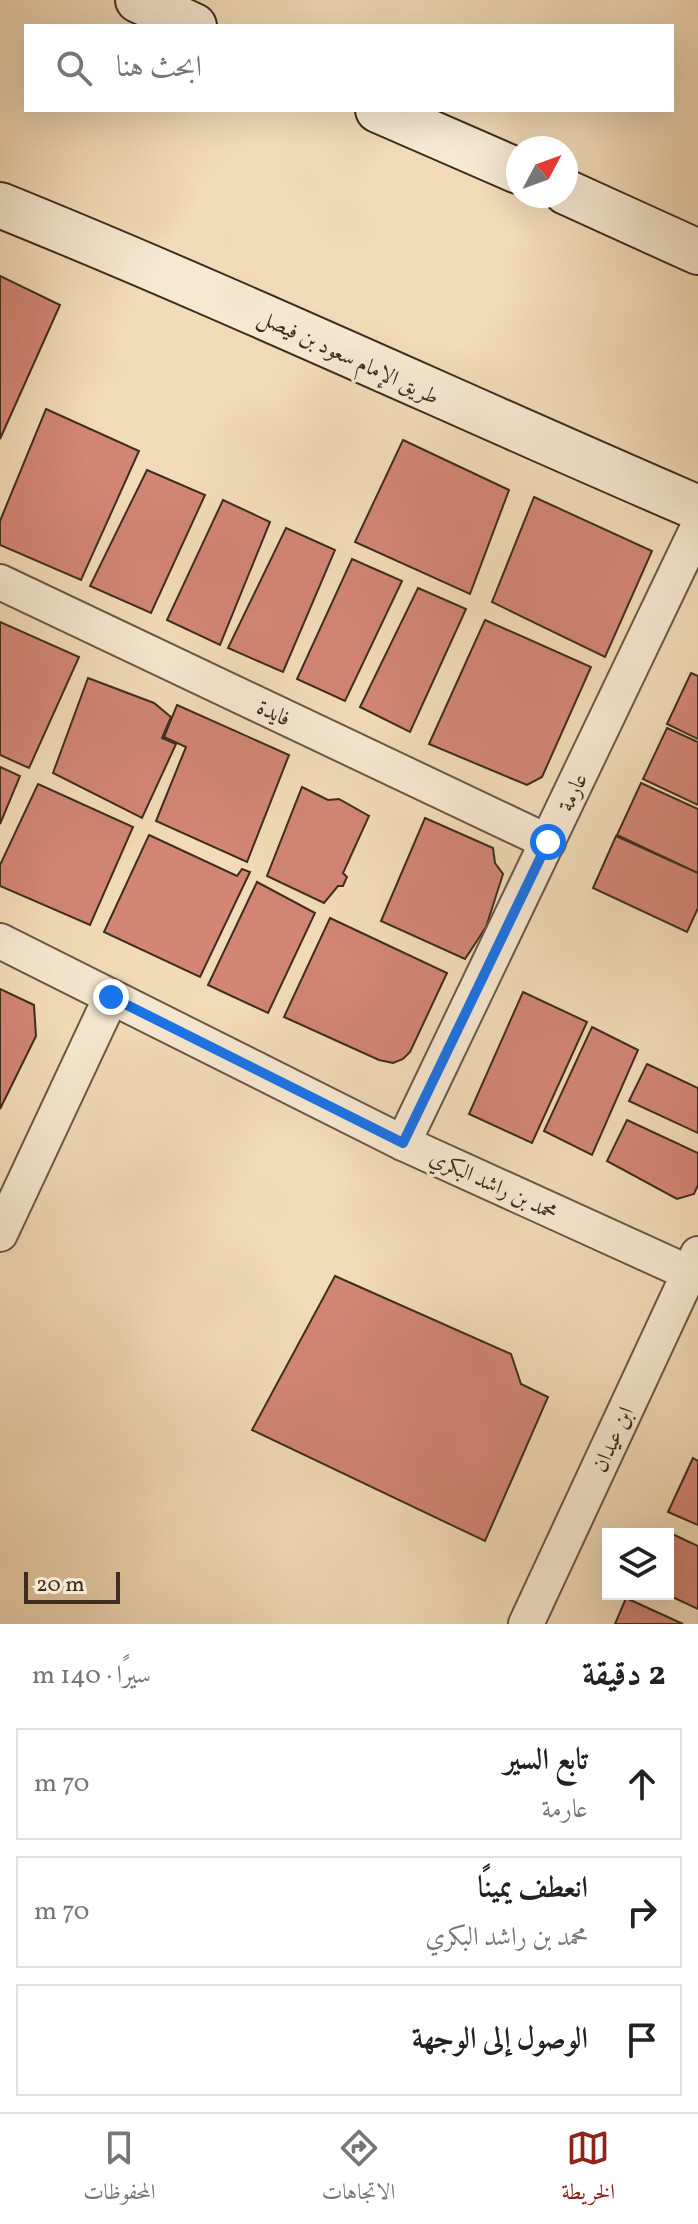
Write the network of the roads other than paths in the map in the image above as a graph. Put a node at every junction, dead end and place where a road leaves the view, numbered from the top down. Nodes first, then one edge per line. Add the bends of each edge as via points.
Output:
1 (138, 0) edge
2 (190, 24) edge
3 (383, 112) edge
4 (506, 166) edge
5 (578, 197) edge
6 (0, 205) edge
7 (698, 252) edge
8 (698, 508) edge
9 (698, 527) edge
10 (0, 582) edge
11 (548, 842) junction
12 (0, 941) edge
13 (111, 997) junction
14 (403, 1143) junction
15 (0, 1234) edge
16 (693, 1263) edge
17 (526, 1624) edge

1 - 2 main road
3 - 4 main road
5 - 7 main road
6 - 8 main road, طريق الإمام سعود بن فيصل via 181,278 445,400
9 - 11 street, عارمة
10 - 11 street, فايدة
11 - 14 street, عارمة
12 - 13 street, محمد بن راشد البكري
13 - 14 street, محمد بن راشد البكري
13 - 15 street
14 - 16 street, محمد بن راشد البكري
16 - 17 street, ابن عيدان

